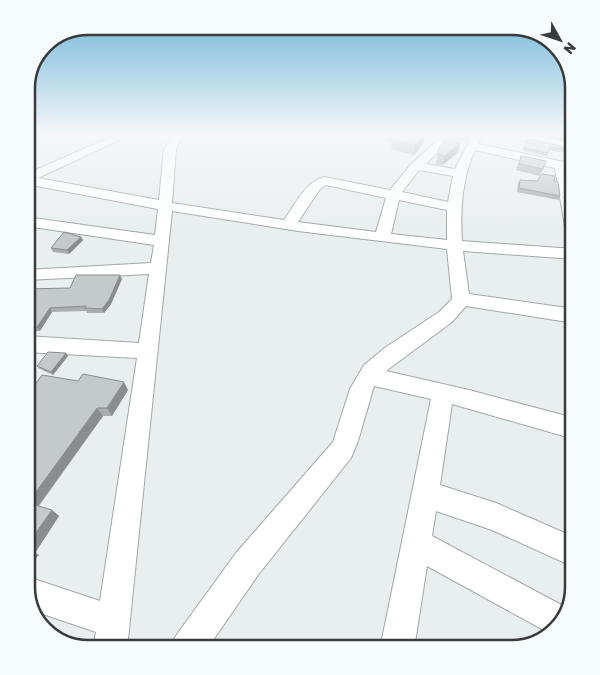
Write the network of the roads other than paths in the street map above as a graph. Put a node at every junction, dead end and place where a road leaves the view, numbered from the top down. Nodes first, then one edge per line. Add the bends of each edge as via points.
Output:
1 (56, 166) edge
2 (169, 166) edge
3 (416, 166) joint
4 (462, 166) edge
5 (459, 173) junction
6 (35, 175) edge
7 (35, 181) edge
8 (394, 194) junction
9 (166, 207) junction
10 (454, 207) junction
11 (35, 223) edge
12 (289, 224) junction
13 (382, 238) junction
14 (162, 242) junction
15 (454, 246) junction
16 (565, 253) edge
17 (158, 268) junction
18 (35, 275) edge
19 (461, 299) junction
20 (565, 315) edge
21 (35, 345) edge
22 (148, 351) junction
23 (369, 376) junction
24 (443, 393) junction
25 (565, 427) edge
26 (425, 494) junction
27 (417, 544) junction
28 (565, 548) edge
29 (36, 597) edge
30 (554, 618) edge
31 (112, 635) edge
32 (193, 640) edge
33 (399, 640) edge

1 - 6 street
2 - 9 street
3 - 5 street
3 - 8 street
4 - 5 street
5 - 10 street
7 - 9 street
8 - 10 street
8 - 12 street via 324,180 315,186
8 - 13 street
9 - 12 street
9 - 14 street
10 - 15 street
11 - 14 street
12 - 13 street
13 - 15 street
14 - 17 street
15 - 16 street
15 - 19 street
17 - 18 street
17 - 22 street
19 - 20 street
19 - 23 street via 446,317 410,340
21 - 22 street
22 - 31 street
23 - 24 street
23 - 32 street via 362,385 342,450 247,564
24 - 25 street
24 - 26 street
26 - 27 street
26 - 28 street via 496,516
27 - 30 street
27 - 33 street
29 - 31 street

